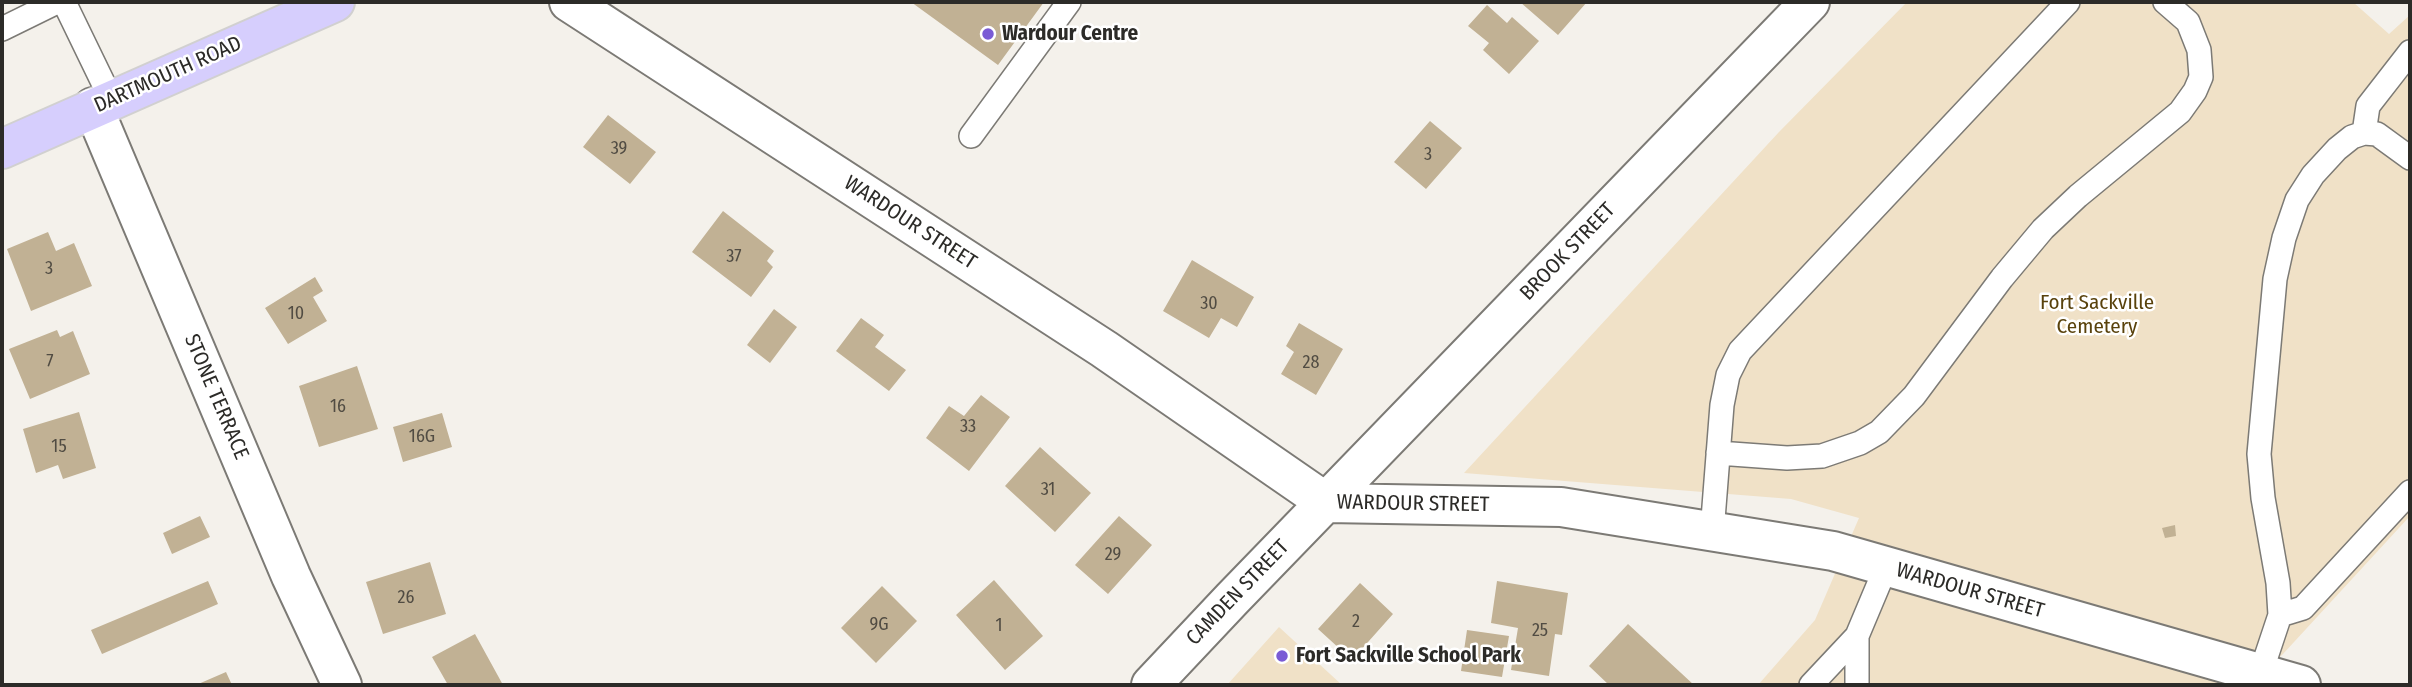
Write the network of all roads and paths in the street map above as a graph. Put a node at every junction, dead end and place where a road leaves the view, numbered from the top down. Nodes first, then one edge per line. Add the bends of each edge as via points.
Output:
1 (57, 2) edge
2 (64, 2) edge
3 (335, 2) edge
4 (569, 2) edge
5 (1069, 2) edge
6 (1810, 2) edge
7 (2068, 2) edge
8 (2165, 2) edge
9 (2, 29) edge
10 (2410, 52) edge
11 (102, 103) junction
12 (2364, 133) junction
13 (971, 136) dead end
14 (2, 149) edge
15 (2410, 159) edge
16 (1718, 453) junction
17 (2410, 492) edge
18 (1326, 503) junction
19 (1712, 531) junction
20 (1886, 567) junction
21 (2280, 615) junction
22 (1857, 636) junction
23 (2280, 682) edge
24 (342, 685) edge
25 (1151, 685) edge
26 (1811, 685) edge
27 (1857, 685) edge

1 - 9 lane
2 - 11 lane
3 - 11 main road, DARTMOUTH ROAD
4 - 18 street, WARDOUR STREET via 1104,349
5 - 13 lane
6 - 18 street, BROOK STREET
7 - 16 lane via 1740,352 1728,374
8 - 16 lane via 2188,22 2199,50 2201,77 2195,91 2180,112 2043,229 1914,396 1879,432 1822,456
10 - 12 lane via 2368,106
11 - 14 main road, DARTMOUTH ROAD
11 - 24 street, STONE TERRACE via 291,576
12 - 15 lane via 2377,134
12 - 21 lane via 2337,149 2297,200 2275,279 2259,454
16 - 19 lane
17 - 21 lane via 2303,608
18 - 19 street, WARDOUR STREET via 1561,507
18 - 25 street, CAMDEN STREET
19 - 20 street, WARDOUR STREET via 1833,551
20 - 22 lane
20 - 23 street, WARDOUR STREET
21 - 23 lane
22 - 26 lane
22 - 27 lane

